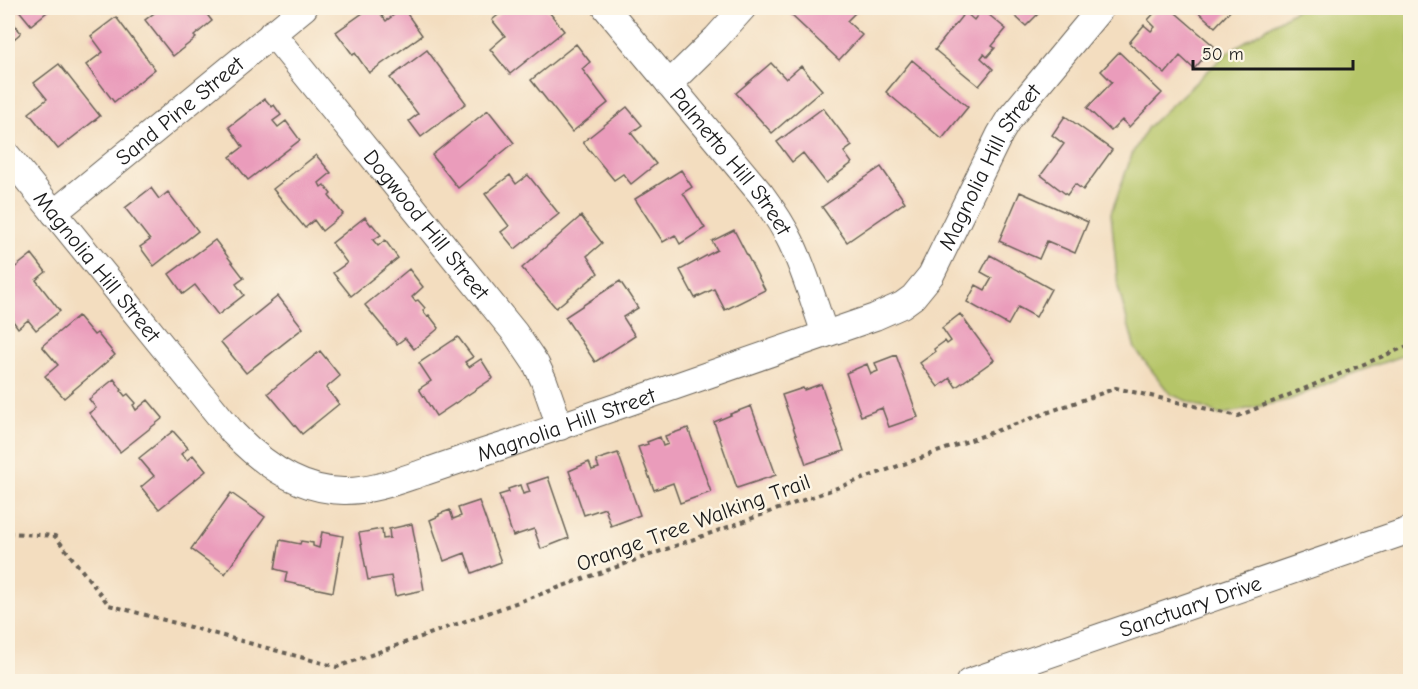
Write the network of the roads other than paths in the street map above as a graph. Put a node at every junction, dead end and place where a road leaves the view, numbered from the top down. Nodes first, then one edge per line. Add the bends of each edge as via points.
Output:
1 (304, 8) edge
2 (606, 8) edge
3 (743, 8) edge
4 (1101, 8) edge
5 (272, 33) junction
6 (669, 84) junction
7 (8, 156) edge
8 (54, 213) junction
9 (825, 334) junction
10 (560, 426) junction
11 (1410, 531) edge
12 (969, 681) edge

1 - 5 street, Sand Pine Street
2 - 6 street, Palmetto Hill Street
3 - 6 street
4 - 9 street, Magnolia Hill Street via 1009,119 939,259 913,297 889,312
5 - 8 street, Sand Pine Street
5 - 10 street, Dogwood Hill Street via 515,333 536,364
6 - 9 street, Palmetto Hill Street via 782,225
7 - 8 street, Magnolia Hill Street
8 - 10 street, Magnolia Hill Street via 233,433 261,459 292,479 329,490 364,489
9 - 10 street, Magnolia Hill Street
11 - 12 street, Sanctuary Drive

